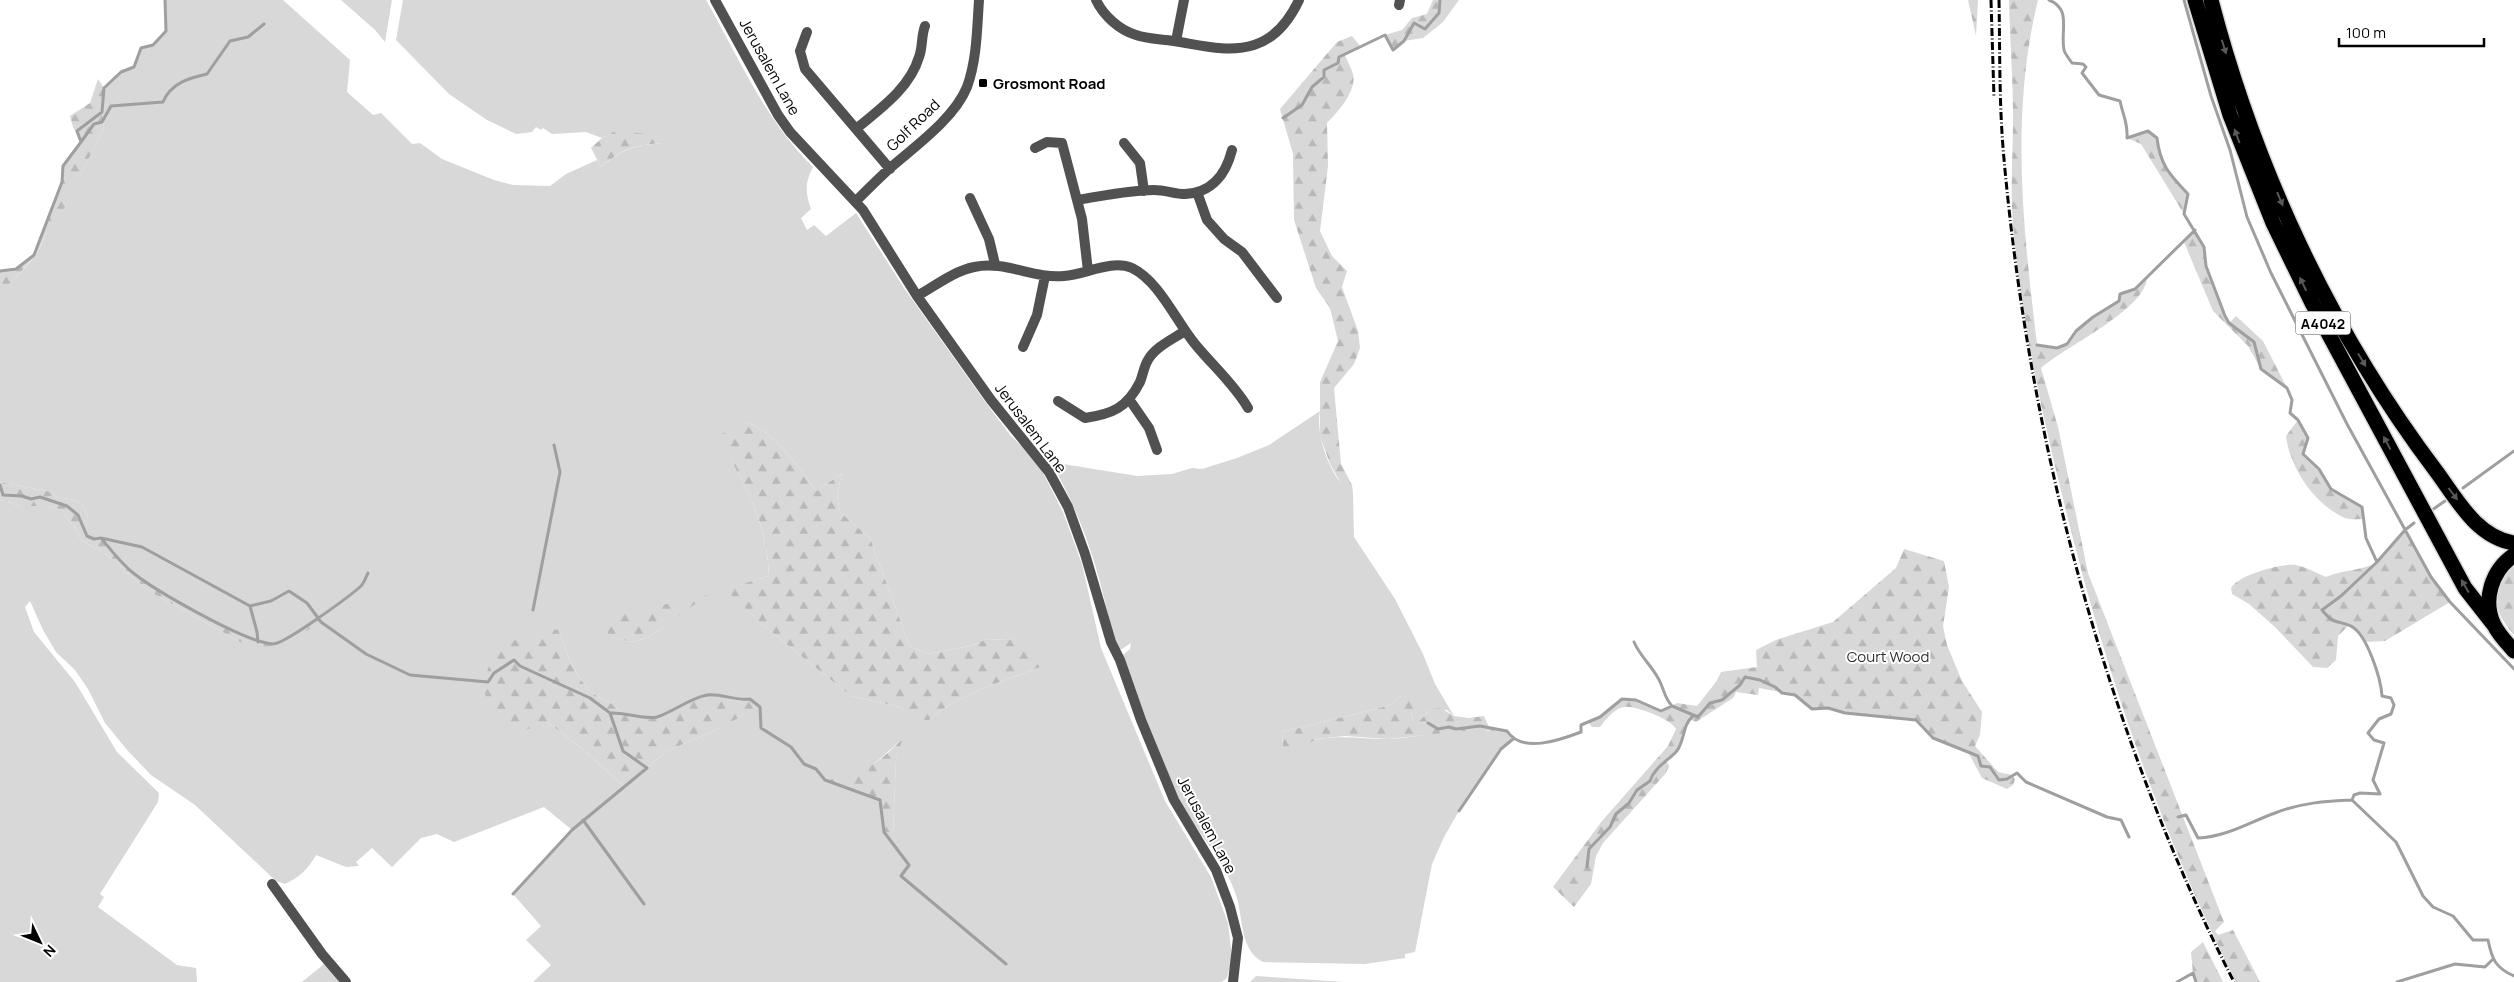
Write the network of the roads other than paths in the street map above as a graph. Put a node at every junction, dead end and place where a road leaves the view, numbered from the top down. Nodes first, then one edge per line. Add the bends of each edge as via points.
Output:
1 (715, 0) edge
2 (979, 0) edge
3 (1096, 0) edge
4 (1184, 0) edge
5 (1299, 0) edge
6 (2194, 0) edge
7 (2211, 0) edge
8 (925, 26) dead end
9 (807, 32) dead end
10 (1176, 41) junction
11 (856, 129) junction
12 (1124, 142) dead end
13 (1035, 148) dead end
14 (1232, 150) dead end
15 (890, 169) junction
16 (1144, 191) junction
17 (1197, 192) junction
18 (970, 198) dead end
19 (1077, 200) junction
20 (856, 201) junction
21 (995, 264) junction
22 (1088, 271) junction
23 (1045, 276) junction
24 (917, 296) junction
25 (1277, 298) dead end
26 (1185, 331) junction
27 (1023, 347) dead end
28 (1129, 399) junction
29 (1058, 401) dead end
30 (1248, 408) dead end
31 (1157, 450) dead end
32 (2514, 542) edge
33 (2514, 555) edge
34 (2494, 625) junction
35 (2514, 651) edge
36 (272, 884) dead end
37 (346, 982) edge
38 (1233, 982) edge

1 - 20 street, Jerusalem Lane via 778,115 814,159
2 - 15 street, Golf Road via 974,59 966,88 945,119
3 - 10 street via 1116,24 1135,35
4 - 10 street
5 - 10 street via 1290,18 1274,34 1255,45 1232,49
34 -> 6 highway, A4042 via 2465,588 2288,255 2235,130
7 -> 32 highway, A4042 via 2258,148 2305,256 2341,325 2411,435 2471,517 2489,535
8 - 11 street via 920,56 911,75 894,97
9 - 11 street via 800,51 805,69
11 - 15 street
12 - 16 street via 1140,163
13 - 19 street via 1047,142 1062,143
14 - 17 street via 1220,176 1210,187
15 - 20 street, Golf Road
16 - 17 street
16 - 19 street
17 - 25 street via 1208,220 1224,239 1242,252
18 - 21 street via 989,239
19 - 22 street
20 - 24 street, Jerusalem Lane
21 - 23 street
21 - 24 street via 958,272
22 - 23 street
22 - 26 street via 1107,266 1131,268 1147,280
23 - 27 street via 1037,315
24 - 38 street, Jerusalem Lane via 991,400 1049,472 1068,507 1110,642 1120,660 1144,728 1174,800 1216,870 1230,907 1238,938
26 - 28 street via 1148,359 1140,382
26 - 30 street via 1209,362 1237,389
28 - 29 street via 1125,405 1105,415 1085,418
28 - 31 street via 1149,428
33 - 34 highway via 2503,564 2493,580 2489,597
34 - 35 highway
36 - 37 street

